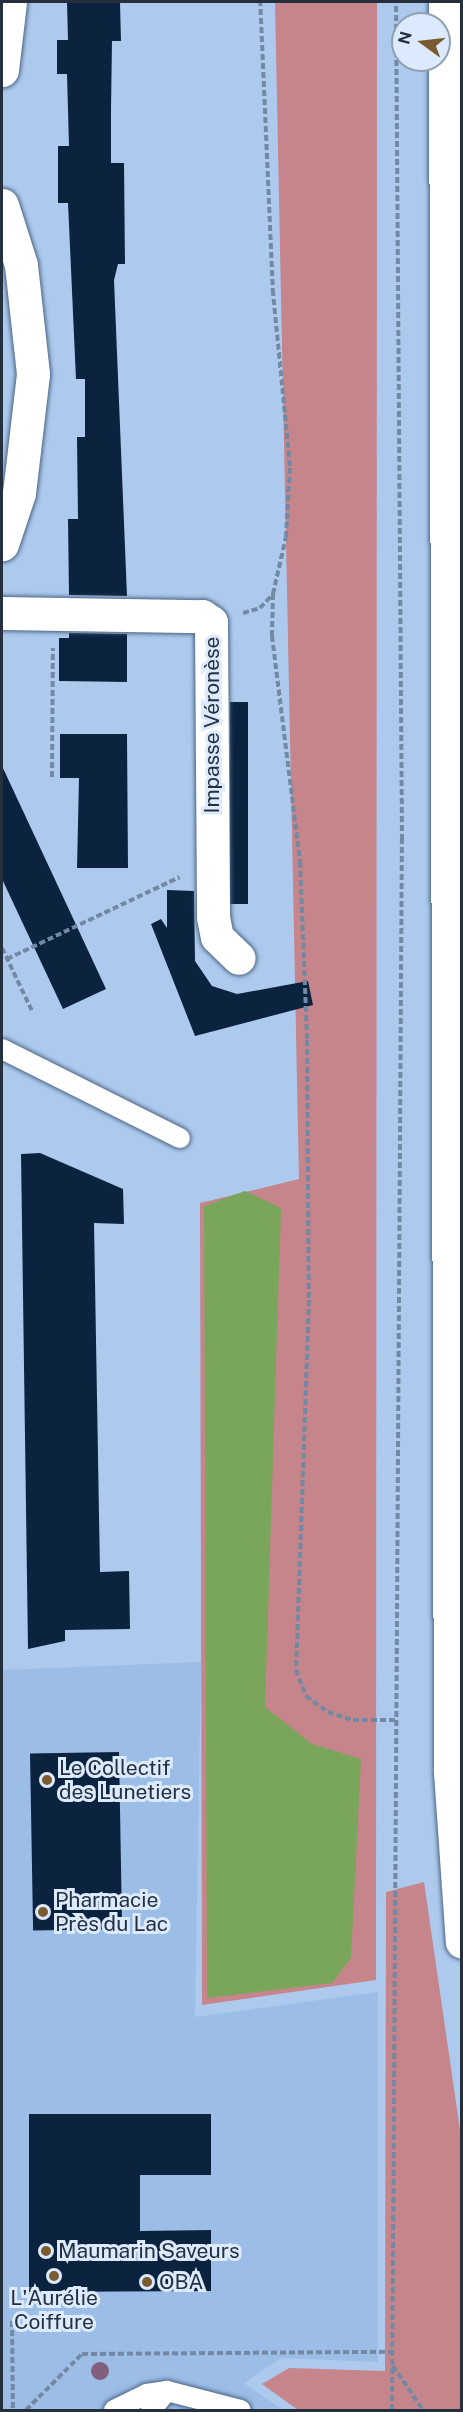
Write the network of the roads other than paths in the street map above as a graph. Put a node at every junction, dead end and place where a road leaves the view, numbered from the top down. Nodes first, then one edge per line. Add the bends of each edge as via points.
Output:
1 (10, 2) edge
2 (445, 2) edge
3 (2, 70) edge
4 (2, 205) edge
5 (2, 544) edge
6 (2, 613) edge
7 (239, 958) dead end
8 (2, 1049) edge
9 (180, 1138) dead end
10 (462, 1942) edge
11 (167, 2391) junction
12 (210, 2399) junction
13 (114, 2410) edge
14 (151, 2410) edge
15 (189, 2410) edge
16 (241, 2410) edge

1 - 3 main road
2 - 10 main road via 450,1772
4 - 5 main road via 21,265 33,374 19,493
6 - 7 main road, Impasse Véronèse via 202,615 211,622 212,862 217,938
8 - 9 lane
11 - 12 lane
11 - 13 lane via 147,2394
11 - 14 lane
12 - 15 lane
12 - 16 lane

